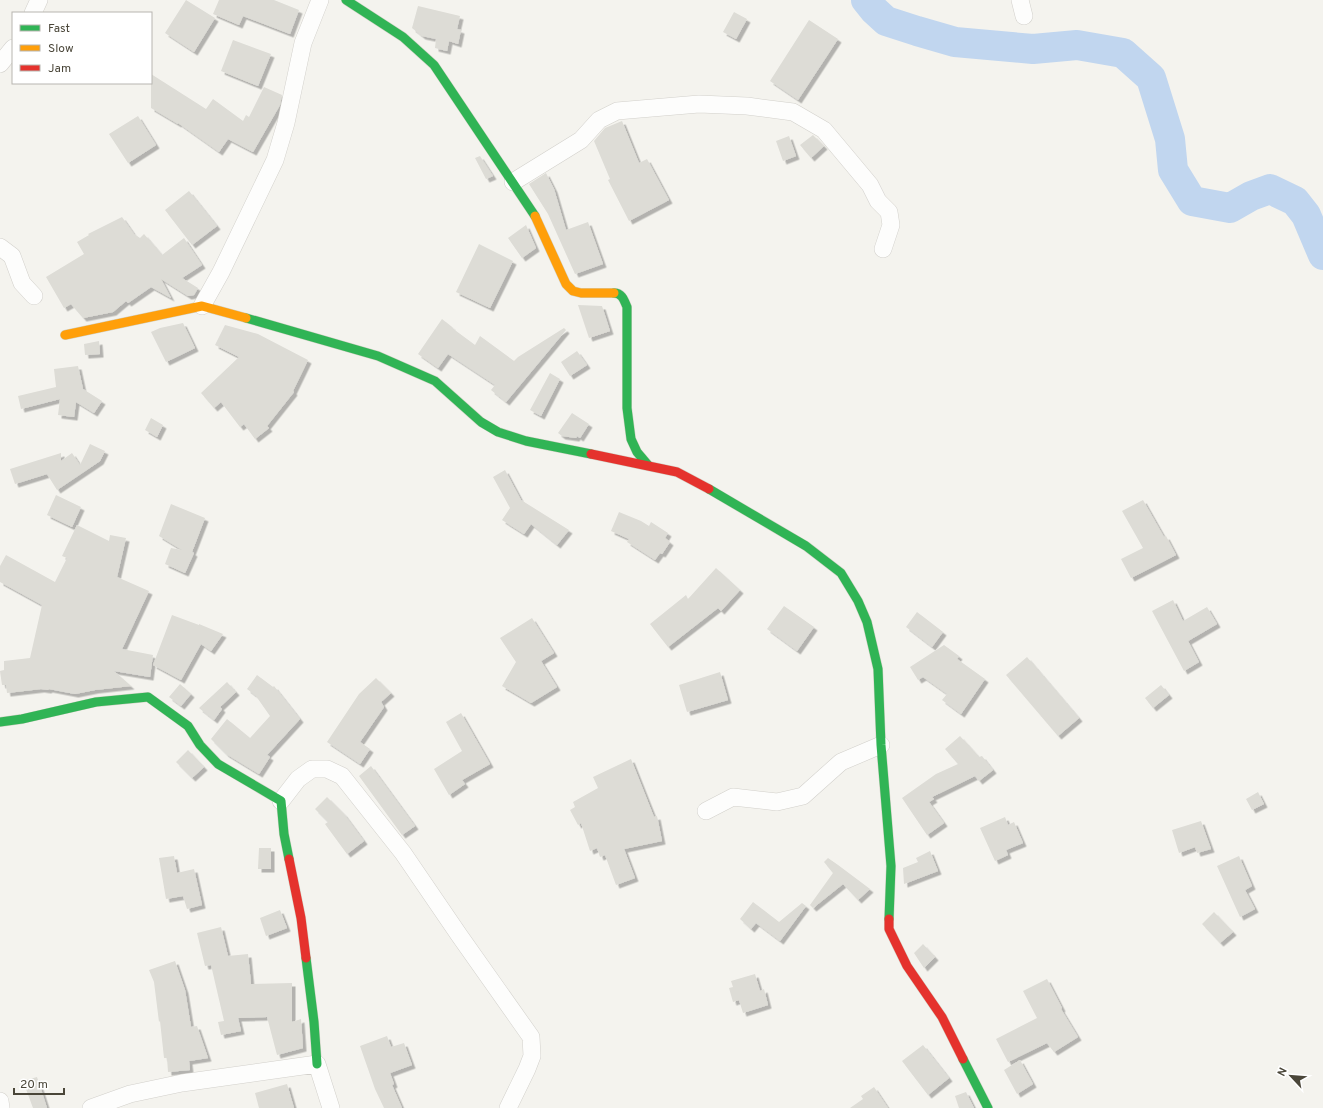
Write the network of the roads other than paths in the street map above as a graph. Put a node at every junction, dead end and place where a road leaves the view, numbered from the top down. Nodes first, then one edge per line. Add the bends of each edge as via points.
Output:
1 (39, 0) edge
2 (320, 0) edge
3 (346, 0) edge
4 (33, 12) edge
5 (12, 49) edge
6 (0, 64) edge
7 (513, 182) junction
8 (0, 247) edge
9 (883, 249) dead end
10 (34, 296) dead end
11 (202, 306) junction
12 (65, 335) dead end
13 (648, 465) junction
14 (0, 722) edge
15 (881, 745) junction
16 (281, 801) junction
17 (706, 810) dead end
18 (317, 1064) junction
19 (0, 1102) edge
20 (1, 1108) edge
21 (91, 1108) edge
22 (331, 1108) edge
23 (508, 1108) edge
24 (988, 1108) edge

1 - 4 street
2 - 11 street via 303,43 286,123 275,160
3 - 7 street via 391,28 421,50 434,64
5 - 6 street
7 - 9 street via 581,140 599,120 617,111 699,104 747,106 793,112 824,130 889,212 891,226
7 - 13 street via 537,219 566,284 573,291 592,294 618,292 623,297 627,307 627,408 631,439 637,452
8 - 10 street via 12,256 22,283
11 - 12 street
11 - 13 street via 385,359 435,381 481,422 498,432 526,441
13 - 15 street via 677,472 729,500 806,546 841,573 858,601 869,629 878,669
14 - 16 street via 96,702 148,697 188,726 200,745 218,764
15 - 17 street via 841,762 803,796 776,802 733,797
15 - 24 street via 891,866 889,929 907,966 942,1017
16 - 18 street via 284,834 301,918
16 - 23 street via 298,779 312,769 327,769 342,776 403,853 531,1037 532,1056
18 - 21 street via 182,1083 130,1094
18 - 22 street
19 - 20 street

